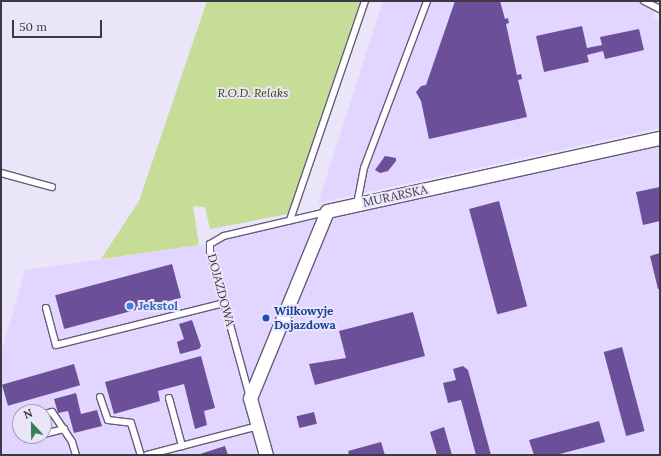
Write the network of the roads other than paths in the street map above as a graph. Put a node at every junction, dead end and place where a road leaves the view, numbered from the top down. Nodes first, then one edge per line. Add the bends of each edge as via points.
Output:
1 (365, 1) edge
2 (427, 1) edge
3 (644, 1) edge
4 (660, 9) edge
5 (660, 138) edge
6 (1, 173) edge
7 (52, 187) dead end
8 (357, 204) junction
9 (327, 211) junction
10 (290, 220) junction
11 (224, 303) junction
12 (46, 308) dead end
13 (100, 397) dead end
14 (168, 398) dead end
15 (250, 398) junction
16 (52, 412) edge
17 (258, 426) junction
18 (64, 429) junction
19 (52, 432) edge
20 (182, 446) junction
21 (76, 455) edge
22 (141, 455) edge
23 (147, 455) edge
24 (266, 455) edge

1 - 10 lane
2 - 8 lane via 364,168
3 - 4 lane
5 - 8 street, MURARSKA
6 - 7 lane
8 - 9 street, MURARSKA
9 - 10 lane, DOJAZDOWA
9 - 15 street
10 - 11 lane, DOJAZDOWA via 224,236 210,244
11 - 12 lane via 56,345
11 - 15 lane, DOJAZDOWA
13 - 22 lane via 108,420 131,423
14 - 20 lane
15 - 17 street, DOJAZDOWA
16 - 18 lane
17 - 20 lane
17 - 24 street, DOJAZDOWA
18 - 19 lane
18 - 21 lane
20 - 23 lane

